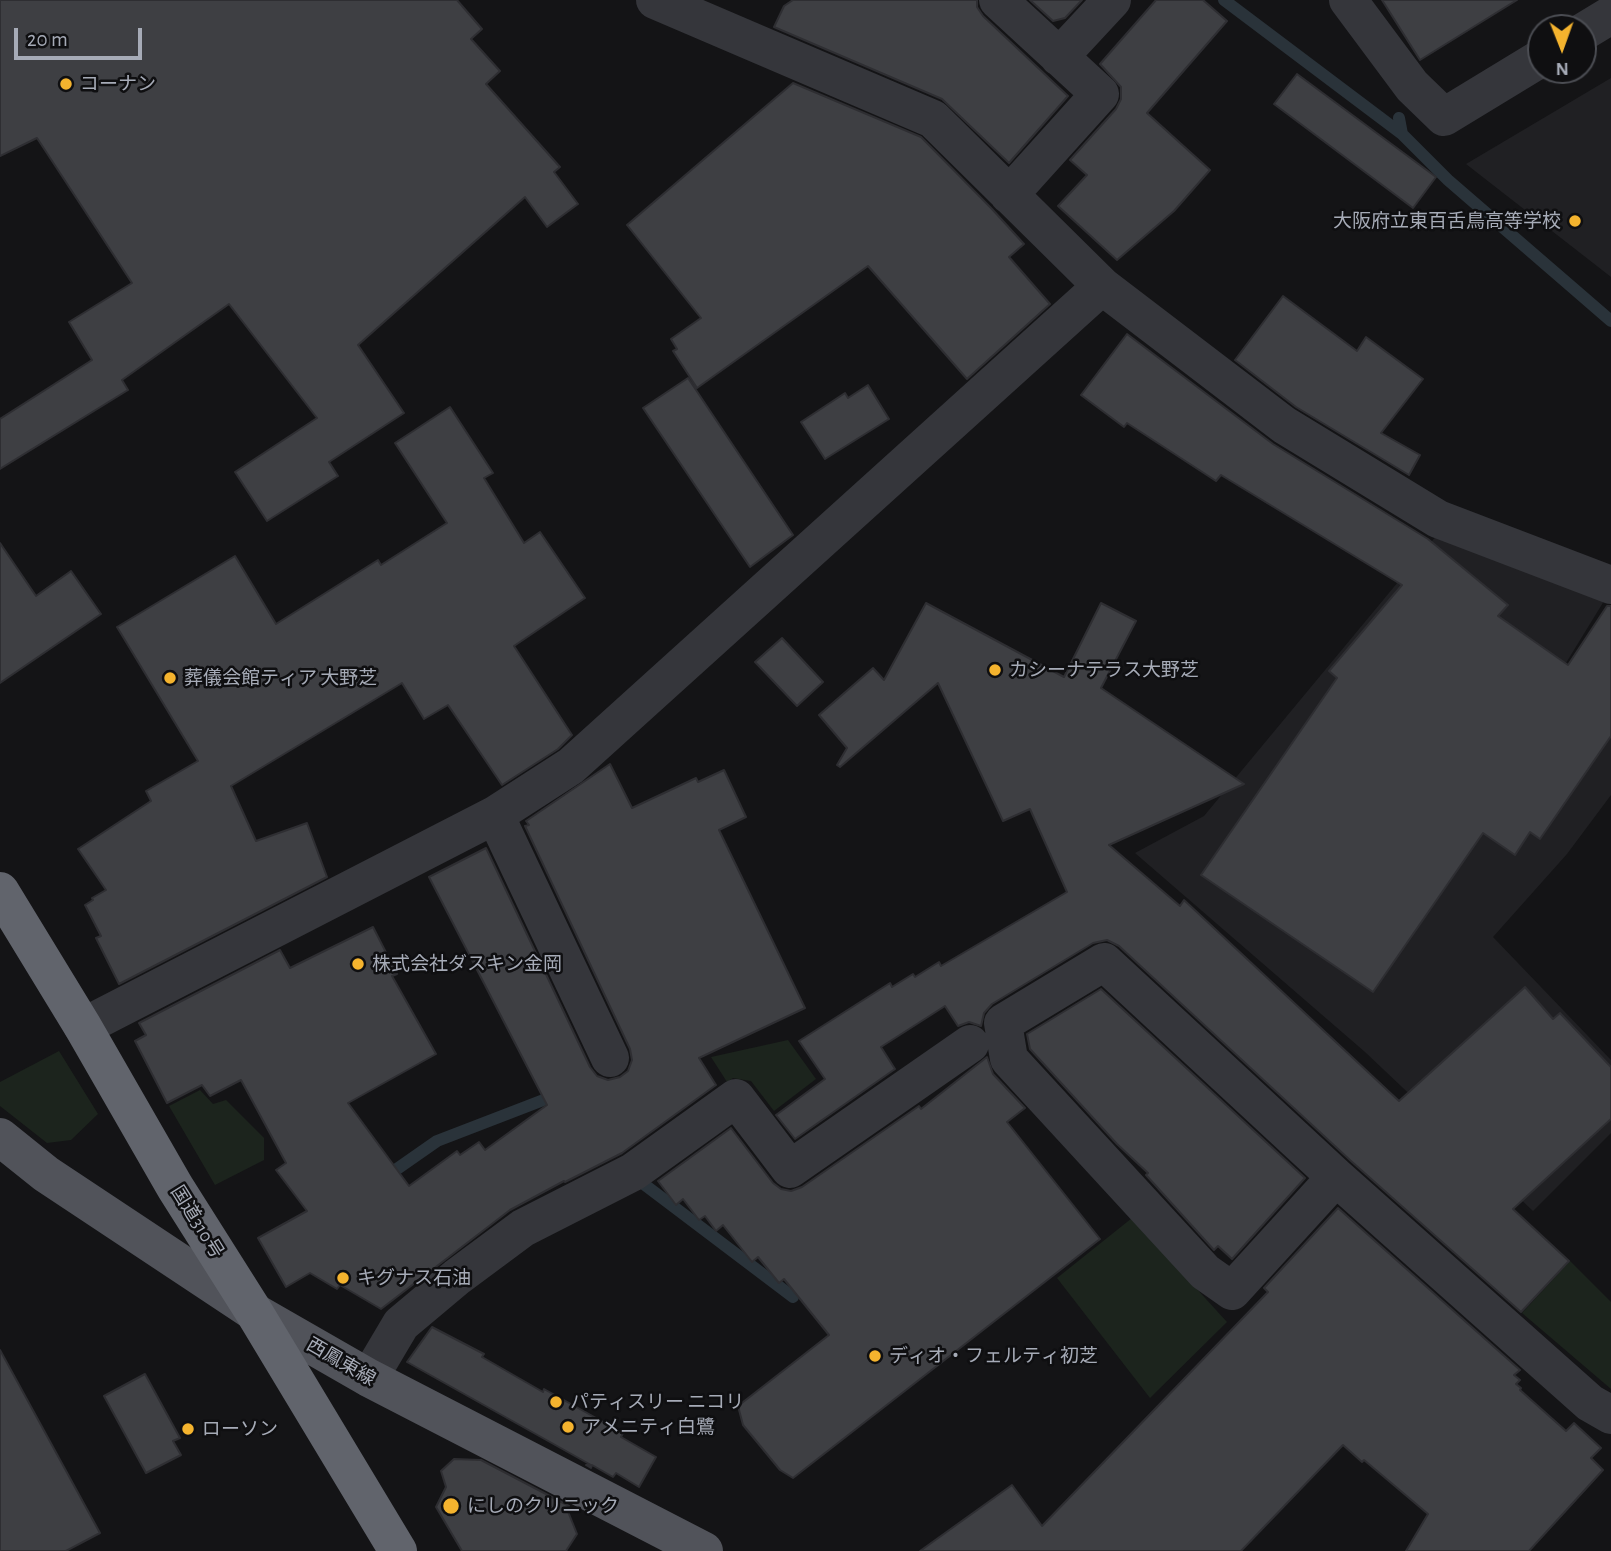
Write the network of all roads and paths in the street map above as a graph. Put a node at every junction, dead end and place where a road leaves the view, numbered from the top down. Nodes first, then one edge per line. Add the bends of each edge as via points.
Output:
1 (655, 0) edge
2 (998, 0) edge
3 (1112, 0) edge
4 (1348, 0) edge
5 (1059, 57) junction
6 (1527, 67) edge
7 (1009, 195) junction
8 (1102, 286) junction
9 (1611, 585) edge
10 (495, 815) junction
11 (0, 891) edge
12 (83, 1027) junction
13 (970, 1044) dead end
14 (610, 1058) dead end
15 (0, 1137) edge
16 (1336, 1177) junction
17 (254, 1312) junction
18 (369, 1378) junction
19 (1611, 1415) edge
20 (398, 1551) edge
21 (704, 1551) edge

1 - 7 street via 933,119
2 - 5 street
3 - 5 street
4 - 6 street via 1412,86 1444,117
5 - 7 street via 1100,94
7 - 8 street
8 - 9 street via 1284,425 1438,519
8 - 10 street via 571,766
10 - 12 street
10 - 14 street
11 - 12 highway, 国道310号
12 - 17 highway, 国道310号
13 - 18 street via 925,1062 790,1169 736,1098 633,1172 523,1228 457,1277 401,1324
15 - 17 main road, 西鳳東線 via 46,1174
16 - 16 street via 1104,962 1003,1023 1009,1059 1205,1272 1232,1291
16 - 19 street via 1590,1403
17 - 18 main road, 西鳳東線
17 - 20 highway, 国道310号
18 - 21 main road, 西鳳東線

